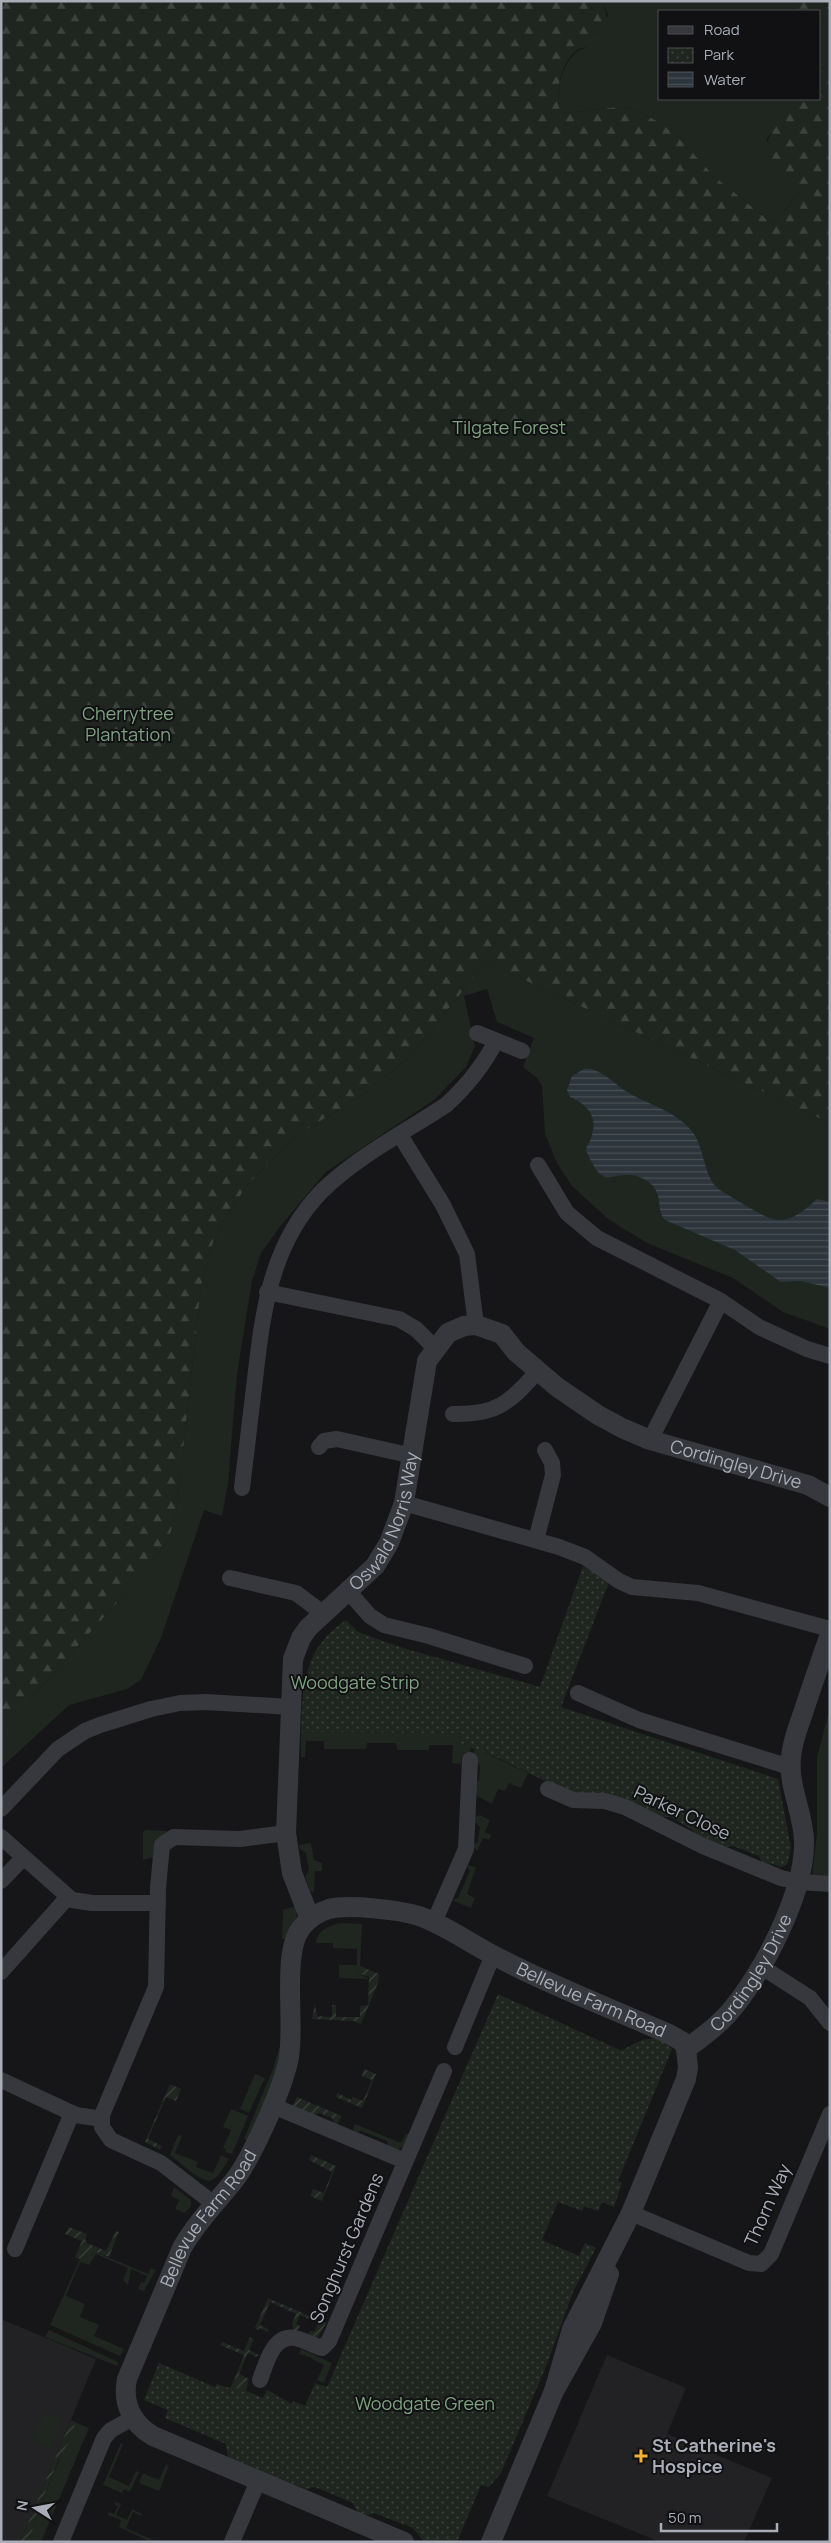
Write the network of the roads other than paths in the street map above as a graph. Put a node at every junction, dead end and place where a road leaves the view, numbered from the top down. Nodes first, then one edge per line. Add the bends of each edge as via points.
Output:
1 (477, 1033) dead end
2 (496, 1042) junction
3 (522, 1051) dead end
4 (400, 1135) junction
5 (538, 1165) dead end
6 (267, 1292) junction
7 (721, 1301) junction
8 (476, 1324) junction
9 (435, 1348) junction
10 (830, 1356) edge
11 (538, 1372) junction
12 (453, 1414) dead end
13 (645, 1438) junction
14 (319, 1447) dead end
15 (545, 1450) dead end
16 (413, 1456) junction
17 (242, 1488) dead end
18 (830, 1497) edge
19 (404, 1503) junction
20 (536, 1540) junction
21 (230, 1578) dead end
22 (348, 1591) junction
23 (324, 1614) junction
24 (830, 1628) edge
25 (830, 1634) edge
26 (525, 1666) dead end
27 (578, 1693) dead end
28 (290, 1707) junction
29 (470, 1760) dead end
30 (790, 1767) junction
31 (548, 1789) dead end
32 (1, 1809) edge
33 (286, 1833) junction
34 (1, 1837) edge
35 (24, 1858) junction
36 (1, 1881) edge
37 (798, 1882) junction
38 (830, 1884) edge
39 (67, 1898) junction
40 (158, 1903) junction
41 (310, 1920) junction
42 (434, 1922) junction
43 (493, 1955) junction
44 (760, 1966) junction
45 (1, 1972) edge
46 (830, 2022) edge
47 (455, 2047) dead end
48 (686, 2049) junction
49 (444, 2071) dead end
50 (1, 2080) edge
51 (272, 2105) junction
52 (72, 2113) junction
53 (830, 2114) edge
54 (102, 2119) junction
55 (405, 2161) junction
56 (214, 2204) junction
57 (631, 2212) junction
58 (15, 2249) dead end
59 (260, 2380) dead end
60 (133, 2418) junction
61 (258, 2481) junction
62 (61, 2542) edge
63 (232, 2542) edge
64 (404, 2542) edge
65 (491, 2542) edge

1 - 2 street
2 - 3 street
2 - 4 street via 460,1092
4 - 6 street via 348,1168 310,1205 279,1254
4 - 8 street via 443,1205 467,1254
5 - 7 street via 566,1213 597,1238
6 - 9 street via 398,1320 416,1329
6 - 17 street
7 - 10 street via 759,1327
7 - 13 street
8 - 9 street, Oswald Norris Way via 448,1333
8 - 11 street via 502,1334
9 - 16 street, Oswald Norris Way via 424,1374
11 - 12 street via 501,1405 481,1414
11 - 13 street via 598,1415
13 - 18 street, Cordingley Drive via 808,1485
14 - 16 street via 324,1441 336,1439
15 - 20 street via 552,1463 553,1475
16 - 19 street, Oswald Norris Way
19 - 20 street
19 - 22 street, Oswald Norris Way via 382,1556
20 - 24 street via 585,1557 632,1587 698,1593
21 - 23 street via 296,1593
22 - 23 street, Oswald Norris Way
22 - 26 street via 370,1616 384,1625
23 - 28 street, Oswald Norris Way via 300,1638 295,1651
25 - 30 street, Cordingley Drive via 798,1729
27 - 30 street via 639,1720
28 - 32 street via 186,1702 100,1725 58,1749
28 - 33 street, Oswald Norris Way
29 - 42 street via 466,1849
30 - 37 street, Cordingley Drive via 803,1821 803,1861
31 - 37 street, Parker Close via 573,1800 605,1801 625,1806 703,1846
33 - 40 street via 240,1839 168,1839 162,1845 160,1856
33 - 41 street, Oswald Norris Way via 292,1873
34 - 35 street
35 - 36 street
35 - 39 street
37 - 38 street
37 - 44 street, Cordingley Drive via 788,1911
39 - 40 street via 92,1903
39 - 45 street
40 - 54 street via 156,1987
41 - 42 street, Bellevue Farm Road via 323,1911 341,1908 408,1913
41 - 51 street, Bellevue Farm Road via 301,1928 293,1946 290,2048
42 - 43 street, Bellevue Farm Road
43 - 47 street
43 - 48 street, Bellevue Farm Road via 669,2034 682,2042
44 - 46 street via 806,1994
44 - 48 street, Cordingley Drive via 726,2016
48 - 57 street via 686,2079
49 - 55 street, Songhurst Gardens
50 - 52 street
51 - 55 street, Songhurst Gardens
51 - 56 street, Bellevue Farm Road via 246,2162
52 - 54 street
52 - 58 street
53 - 57 street, Thorn Way via 771,2254 761,2264 749,2263
54 - 56 street via 103,2130 111,2140 161,2163
55 - 59 street, Songhurst Gardens via 327,2346 322,2348 295,2338 284,2339 272,2349
56 - 60 street, Bellevue Farm Road via 182,2248 127,2379 127,2402
57 - 65 street via 572,2329 554,2391
60 - 61 street via 153,2436
60 - 62 street via 111,2430 104,2438
61 - 63 street
61 - 64 street

